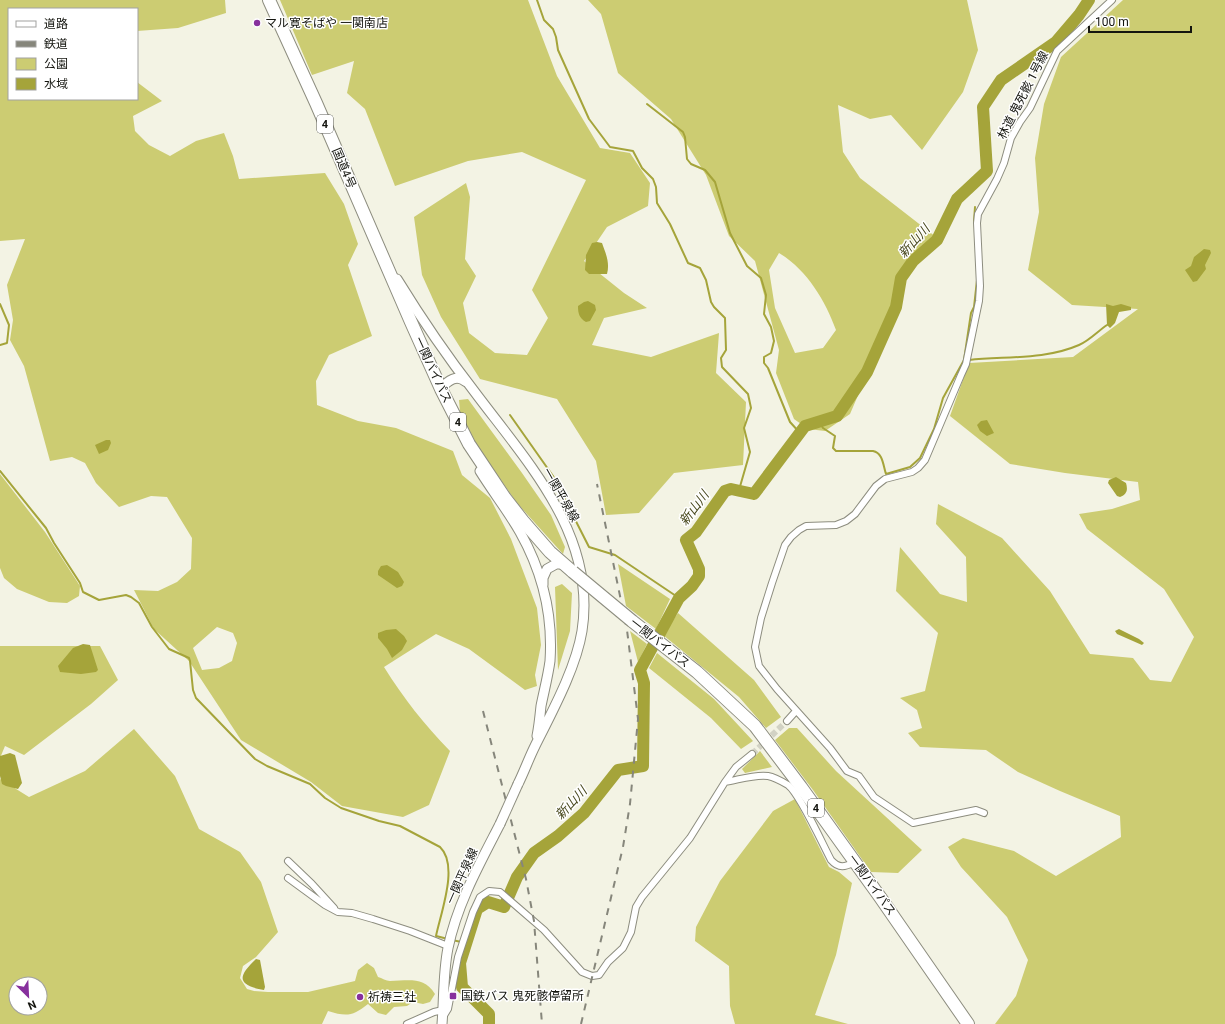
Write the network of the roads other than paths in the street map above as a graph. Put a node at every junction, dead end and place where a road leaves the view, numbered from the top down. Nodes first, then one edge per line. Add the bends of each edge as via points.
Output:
1 (269, 0) edge
2 (1112, 0) edge
3 (379, 249) junction
4 (469, 384) junction
5 (442, 389) junction
6 (469, 444) junction
7 (563, 564) junction
8 (544, 590) junction
9 (796, 711) junction
10 (787, 721) tunnel mouth
11 (534, 747) junction
12 (752, 754) tunnel mouth
13 (725, 782) junction
14 (984, 813) dead end
15 (288, 861) dead end
16 (855, 862) junction
17 (288, 878) dead end
18 (338, 912) junction
19 (448, 946) junction
20 (443, 1017) edge
21 (407, 1024) edge
22 (968, 1024) edge

1 - 3 highway, 国道4号 / 4
2 - 9 street, 林道 鬼死骸 1号線 via 1057,51 1030,108 1011,138 997,179 978,214 979,301 966,364 925,460 912,472 885,479 876,486 856,514 846,521 836,525 806,526 785,545 761,618 755,647 759,666
3 - 4 main road, 一関平泉線 via 420,316
3 - 5 highway, 一関バイパス / 4
4 - 5 main road via 462,379 454,378
4 - 11 main road, 一関平泉線 via 546,488 570,532 578,558 583,592 582,633 563,688
5 - 6 highway, 一関バイパス / 4
6 - 7 highway, 一関バイパス / 4 via 505,498
6 - 8 main road, 一関平泉線 via 480,471 521,534
7 - 8 main road, 一関平泉線 via 546,569 543,578
7 - 16 highway, 一関バイパス / 4, bridge via 698,672 754,726
8 - 11 main road, 一関平泉線 via 549,618 550,661
9 - 10 street
9 - 14 street, 林道 鬼死骸 1号線 via 847,771 859,776 874,797 913,823 976,810
11 - 19 main road, 一関平泉線, bridge via 472,880
12 - 13 street via 736,767
13 - 16 street via 770,776 788,785 802,804 835,865 840,867
13 - 20 street via 690,838 642,897 636,907 631,932 623,948 599,975 592,976 582,972 544,930 500,892 489,891 480,897 458,957 448,1009
15 - 18 street
16 - 22 highway, 一関バイパス / 4
17 - 18 street
18 - 19 street via 373,919
19 - 20 main road, 一関平泉線
20 - 21 street via 434,1012

